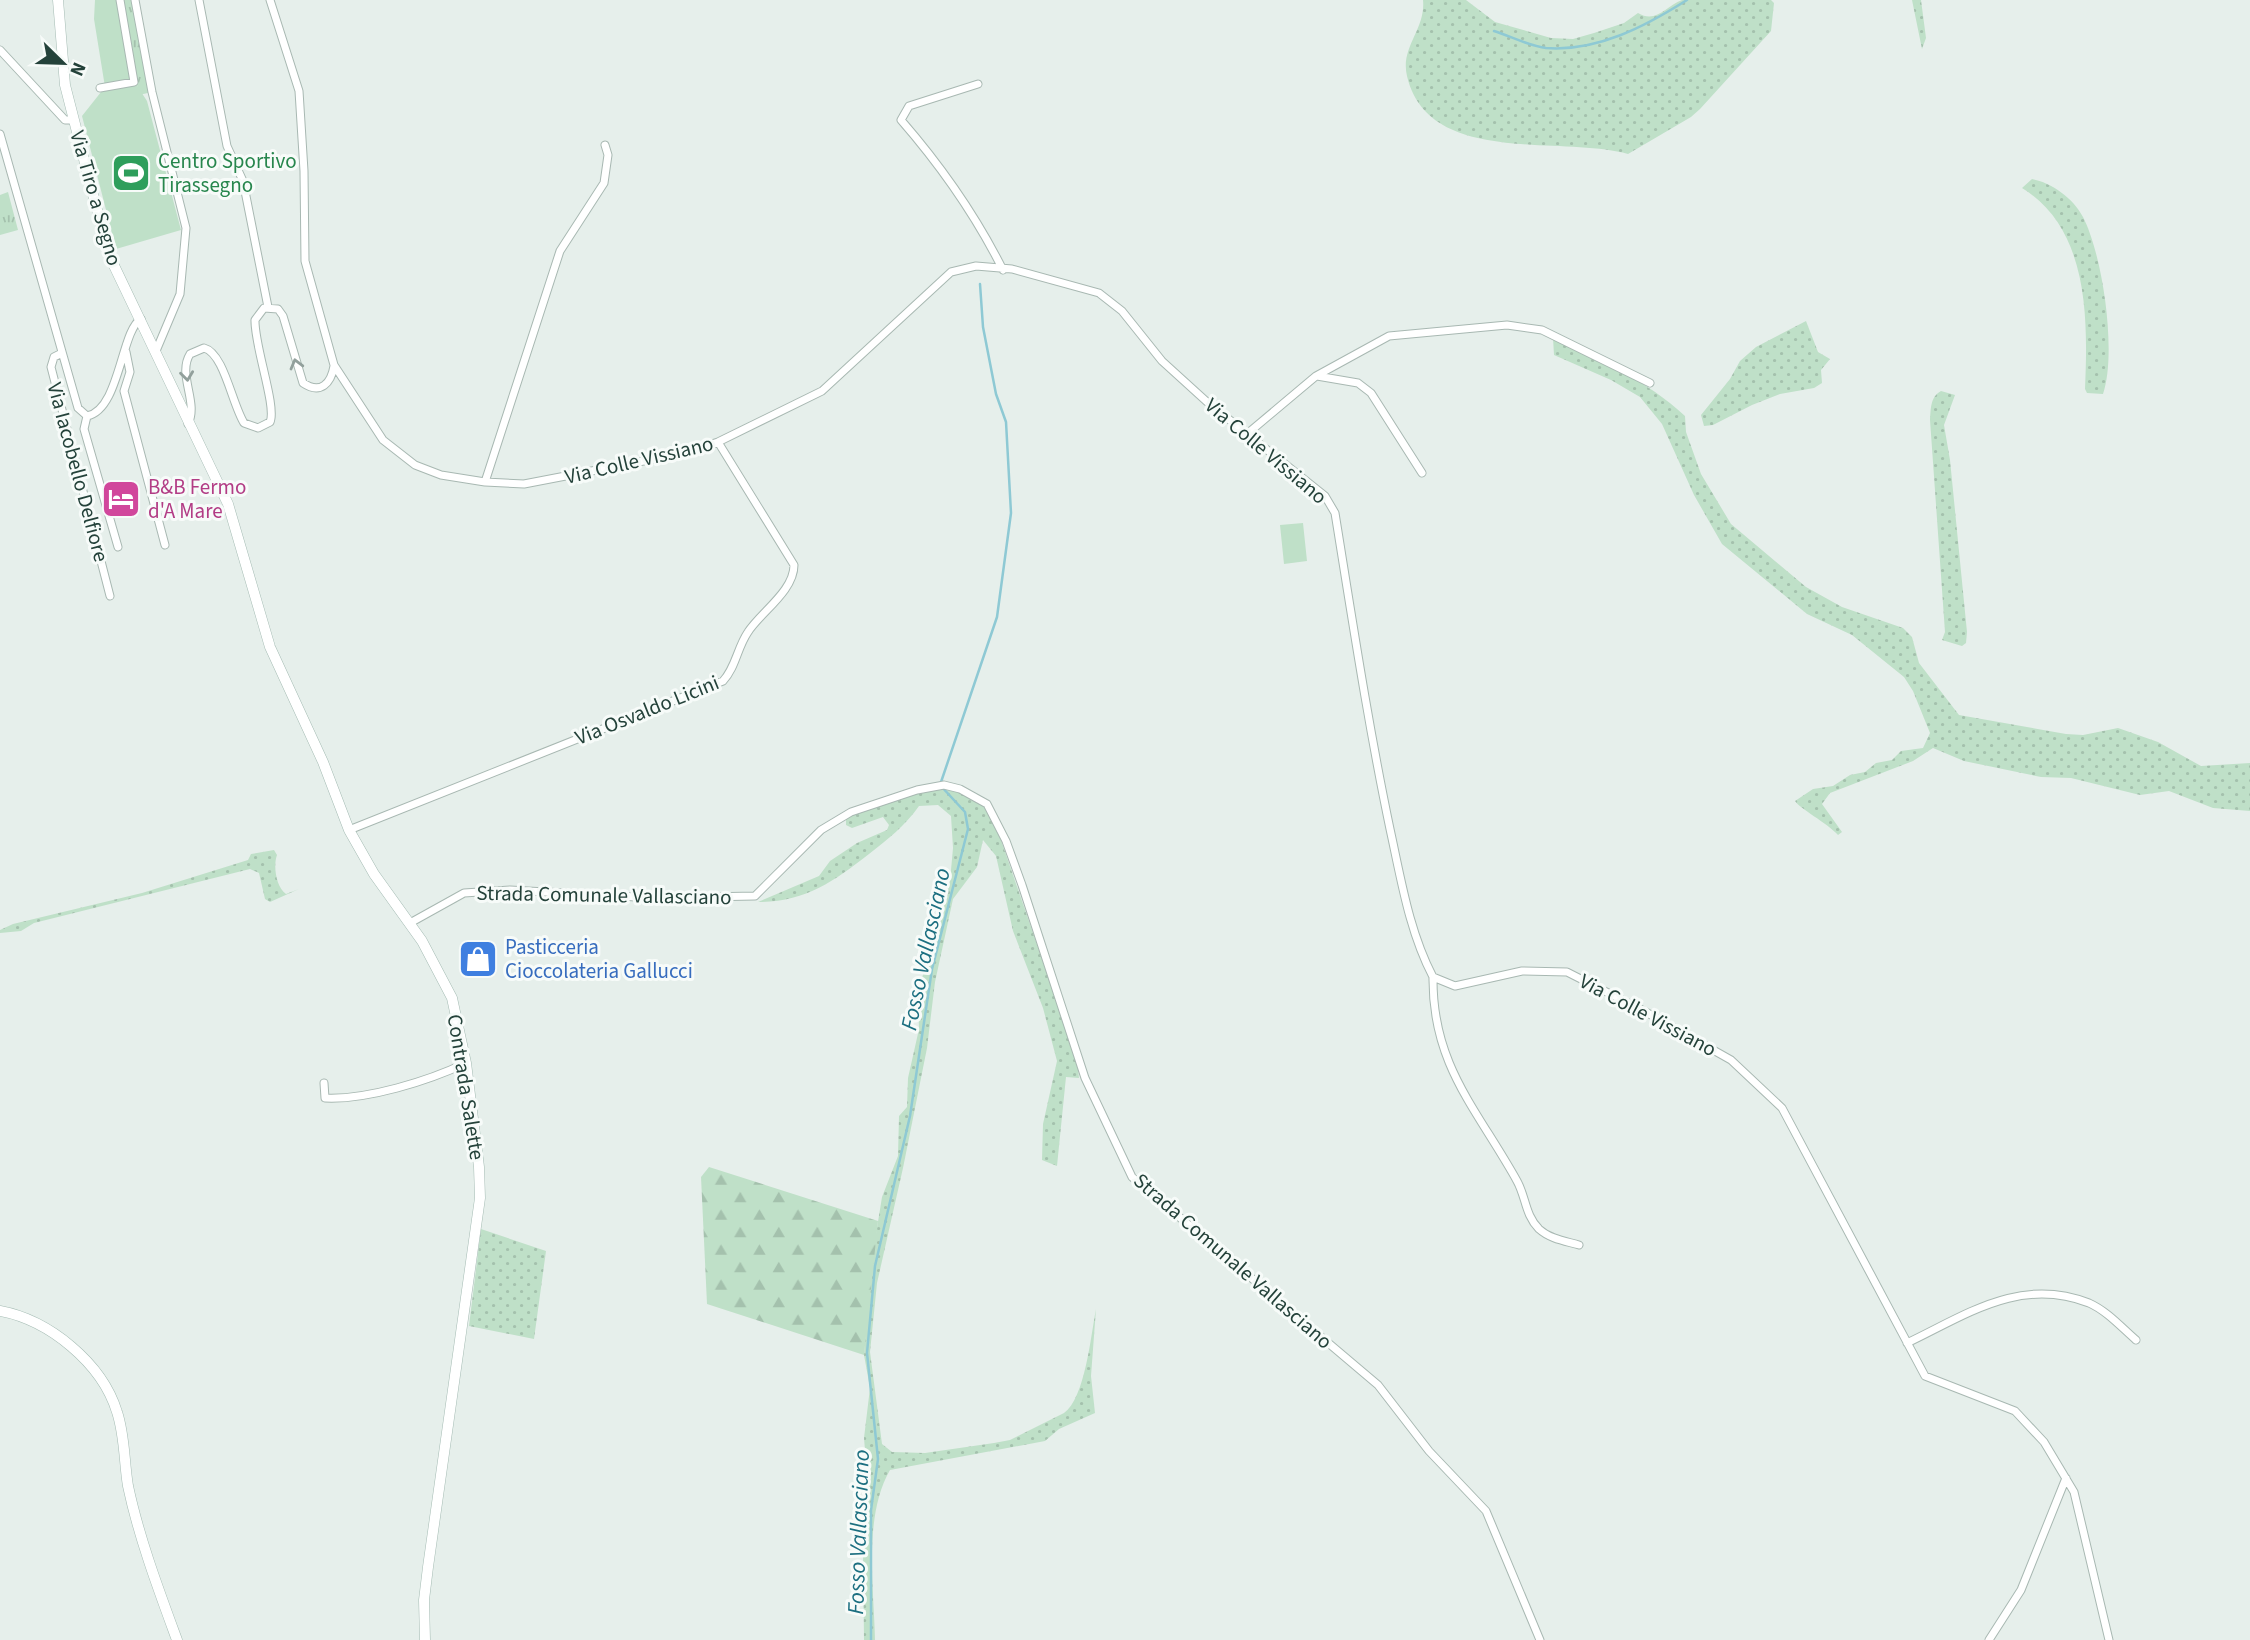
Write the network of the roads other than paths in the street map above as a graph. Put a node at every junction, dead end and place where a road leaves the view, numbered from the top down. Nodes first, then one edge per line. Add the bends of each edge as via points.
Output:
1 (58, 0) edge
2 (120, 0) edge
3 (135, 0) edge
4 (199, 0) edge
5 (270, 0) edge
6 (0, 50) edge
7 (978, 84) dead end
8 (100, 88) dead end
9 (73, 120) junction
10 (0, 134) edge
11 (605, 145) dead end
12 (1003, 270) junction
13 (268, 307) junction
14 (141, 319) junction
15 (156, 351) junction
16 (126, 352) junction
17 (62, 353) junction
18 (334, 365) junction
19 (1316, 376) junction
20 (1650, 383) dead end
21 (87, 416) junction
22 (188, 424) junction
23 (1247, 434) junction
24 (718, 442) junction
25 (1422, 473) dead end
26 (485, 482) junction
27 (165, 545) dead end
28 (118, 547) dead end
29 (110, 596) dead end
30 (349, 831) junction
31 (410, 923) junction
32 (1433, 977) junction
33 (466, 1063) junction
34 (324, 1083) dead end
35 (1579, 1245) dead end
36 (0, 1311) edge
37 (2136, 1340) dead end
38 (1907, 1343) junction
39 (2066, 1478) junction
40 (177, 1640) edge
41 (425, 1640) edge
42 (1540, 1640) edge
43 (1989, 1640) edge
44 (2109, 1640) edge

1 - 9 main road, Via Tiro a Segno via 65,85
2 - 8 street via 134,82
3 - 15 street via 186,228 180,294
4 - 13 street via 227,146 243,181
5 - 18 street, Via Colle Vissiano via 299,91 305,261
6 - 9 street via 65,120
7 - 12 street via 909,106 901,120 952,185
9 - 14 main road, Via Tiro a Segno via 108,253
10 - 17 street
11 - 26 street via 604,183 560,251
12 - 23 street, Via Colle Vissiano via 1099,293 1122,311 1162,361
12 - 24 street, Via Colle Vissiano via 976,266 951,272 822,391
18 -> 13 street via 324,387 303,383 284,316
13 -> 22 street via 258,312 254,323 273,411 270,422 258,428 244,423 216,355 204,348 187,359 192,414
14 - 15 main road, Via Tiro a Segno
14 - 16 street via 131,327
15 - 22 main road, Via Tiro a Segno
16 - 21 street via 104,401
16 - 27 street via 130,372 124,391
17 - 21 street via 78,408
17 - 29 street, Via Iacobello Delfiore via 54,357 51,367
18 - 26 street, Via Colle Vissiano via 383,440 399,454 441,475
19 - 20 street via 1389,335 1507,325 1542,330
19 - 23 street
19 - 25 street via 1358,383 1371,393
21 - 28 street via 84,429
22 - 30 main road, Contrada Salette via 228,504 270,647
23 - 32 street, Via Colle Vissiano via 1325,496 1335,513 1374,751 1406,904
24 - 26 street, Via Colle Vissiano via 563,479
24 - 30 street, Via Osvaldo Licini via 794,565 789,583 748,631 731,673 723,681
30 - 31 main road, Contrada Salette
31 - 33 main road, Contrada Salette via 452,998
31 - 42 street, Strada Comunale Vallasciano via 464,893 755,896 835,819 940,785 960,789 986,804 1006,841 1082,1070 1132,1177 1378,1385 1429,1451 1486,1511
32 - 35 street via 1435,1024 1444,1058 1520,1185 1525,1210 1540,1229
32 - 38 street, Via Colle Vissiano via 1455,986 1522,971 1567,972 1731,1060 1782,1108
33 - 34 street via 441,1075 347,1099 325,1098
33 - 41 main road, Contrada Salette via 480,1198 428,1567
36 - 40 main road via 51,1329 111,1395 122,1434 128,1486
37 - 38 street via 2088,1303 2027,1292 1955,1317
38 - 39 street, Via Colle Vissiano via 1925,1376 2015,1411 2044,1442
39 - 43 street via 2021,1590
39 - 44 street, Via Colle Vissiano via 2074,1492

